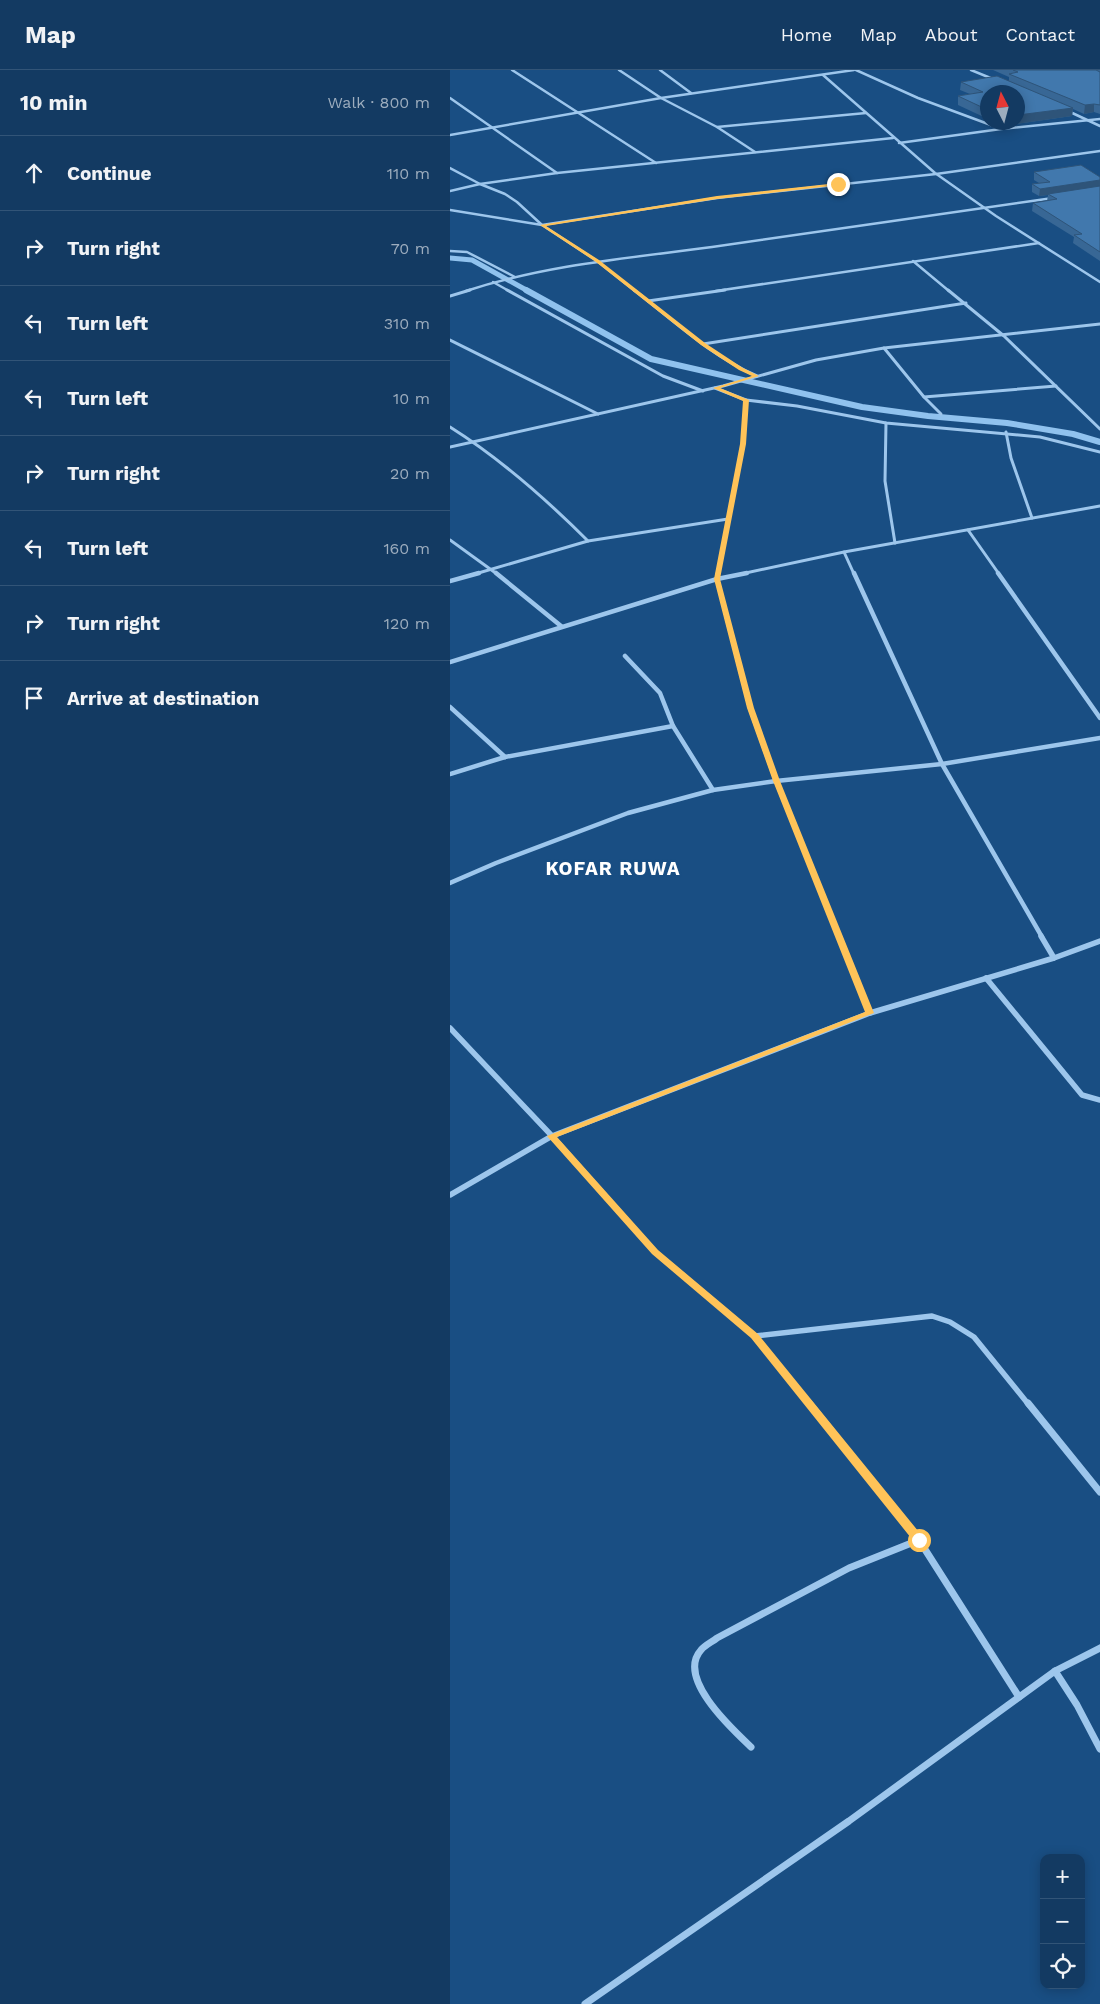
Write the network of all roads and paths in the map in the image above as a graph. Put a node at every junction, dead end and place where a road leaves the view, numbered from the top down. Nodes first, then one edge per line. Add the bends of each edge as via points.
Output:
1 (512, 70) edge
2 (619, 70) edge
3 (660, 70) edge
4 (855, 70) edge
5 (971, 70) edge
6 (823, 75) junction
7 (998, 82) edge
8 (691, 93) junction
9 (450, 98) edge
10 (661, 98) junction
11 (1062, 108) edge
12 (577, 111) junction
13 (866, 113) junction
14 (1100, 119) edge
15 (1090, 120) junction
16 (980, 121) edge
17 (492, 126) junction
18 (1100, 126) edge
19 (717, 127) junction
20 (1025, 127) edge
21 (994, 130) edge
22 (450, 135) edge
23 (893, 138) junction
24 (899, 143) junction
25 (1100, 151) edge
26 (755, 153) junction
27 (656, 163) junction
28 (450, 168) edge
29 (557, 173) junction
30 (936, 174) junction
31 (480, 184) junction
32 (450, 191) edge
33 (1062, 197) edge
34 (986, 208) junction
35 (450, 210) edge
36 (542, 225) junction
37 (1038, 243) junction
38 (450, 251) edge
39 (598, 261) junction
40 (913, 262) junction
41 (513, 278) junction
42 (495, 282) junction
43 (1100, 282) edge
44 (450, 296) edge
45 (648, 301) junction
46 (966, 303) junction
47 (1100, 324) edge
48 (1004, 336) junction
49 (450, 340) edge
50 (703, 344) junction
51 (884, 348) junction
52 (755, 377) junction
53 (1056, 386) junction
54 (715, 388) junction
55 (703, 391) junction
56 (924, 397) junction
57 (746, 400) junction
58 (599, 414) junction
59 (941, 414) dead end
60 (886, 423) junction
61 (450, 427) edge
62 (1100, 429) edge
63 (1006, 432) junction
64 (474, 441) junction
65 (450, 446) edge
66 (1100, 452) edge
67 (1100, 506) edge
68 (1032, 518) junction
69 (728, 519) junction
70 (968, 530) junction
71 (450, 540) edge
72 (588, 541) junction
73 (896, 543) junction
74 (844, 552) junction
75 (490, 568) junction
76 (717, 579) junction
77 (450, 581) edge
78 (561, 626) junction
79 (625, 656) dead end
80 (450, 662) edge
81 (450, 707) edge
82 (1100, 718) edge
83 (673, 726) junction
84 (1100, 738) edge
85 (505, 757) junction
86 (942, 764) junction
87 (450, 774) edge
88 (776, 781) junction
89 (713, 790) junction
90 (450, 883) edge
91 (1100, 941) edge
92 (1054, 958) junction
93 (986, 978) junction
94 (870, 1013) junction
95 (450, 1028) edge
96 (1100, 1100) edge
97 (552, 1136) junction
98 (450, 1196) edge
99 (755, 1336) junction
100 (1100, 1492) edge
101 (919, 1540) junction
102 (1100, 1648) edge
103 (1055, 1672) junction
104 (1019, 1697) junction
105 (751, 1747) dead end
106 (1100, 1749) edge
107 (585, 2004) edge

1 - 12 street
2 - 10 street
3 - 8 street
4 - 6 street
4 - 16 street
5 - 7 street
6 - 8 street
6 - 13 street
8 - 10 street
9 - 17 street
10 - 12 street
10 - 19 street
11 - 15 street
12 - 17 street
12 - 27 street
13 - 19 street
13 - 23 street
14 - 15 street
15 - 18 street
15 - 20 street
17 - 22 street
17 - 29 street
19 - 26 street
21 - 24 street
23 - 24 street
23 - 26 street
24 - 30 street
25 - 30 street
26 - 27 street
27 - 29 street
28 - 31 street
29 - 31 street
30 - 34 street
30 - 36 street via 717,198
31 - 32 street
31 - 36 street via 505,194
33 - 34 street
34 - 37 street
34 - 39 street
35 - 36 street
36 - 39 street
37 - 40 street
37 - 43 street
38 - 41 street via 467,252
39 - 41 street
39 - 45 street
40 - 45 street
40 - 46 street
41 - 42 street
42 - 44 street
42 - 55 street via 664,376
45 - 50 street
46 - 48 street
46 - 50 street
47 - 48 street
48 - 51 street
48 - 53 street
49 - 58 street
50 - 52 street
51 - 52 street via 816,360
51 - 56 street
52 - 54 street
53 - 56 street
53 - 62 street
54 - 55 street
54 - 57 street
55 - 58 street
56 - 59 street
57 - 60 street
57 - 69 street via 743,444
58 - 64 street
60 - 63 street
60 - 73 street via 885,481
61 - 64 street
63 - 66 street
63 - 68 street via 1011,458
64 - 65 street
64 - 72 street via 553,505
67 - 68 street
68 - 70 street
69 - 72 street
69 - 76 street
70 - 73 street
70 - 82 street
71 - 75 street
72 - 75 street
73 - 74 street
74 - 76 street
74 - 86 street
75 - 77 street
75 - 78 street
76 - 78 street
76 - 88 street via 750,708
78 - 80 street
79 - 83 street via 660,693
81 - 85 street
83 - 85 street
83 - 89 street
84 - 86 street
85 - 87 street
86 - 88 street
86 - 92 street
88 - 89 street
88 - 94 street
89 - 90 street via 628,813
91 - 92 street
92 - 93 street
93 - 94 street
93 - 96 street via 1082,1096
94 - 97 street
95 - 97 street
97 - 98 street
97 - 99 street via 655,1252
99 - 100 street via 932,1316 950,1322 974,1337
99 - 101 street
101 - 104 street
101 - 105 street via 815,1585 716,1638 700,1652 694,1670 698,1684 720,1716
102 - 103 street
103 - 104 street
103 - 106 street
104 - 107 street via 849,1821

